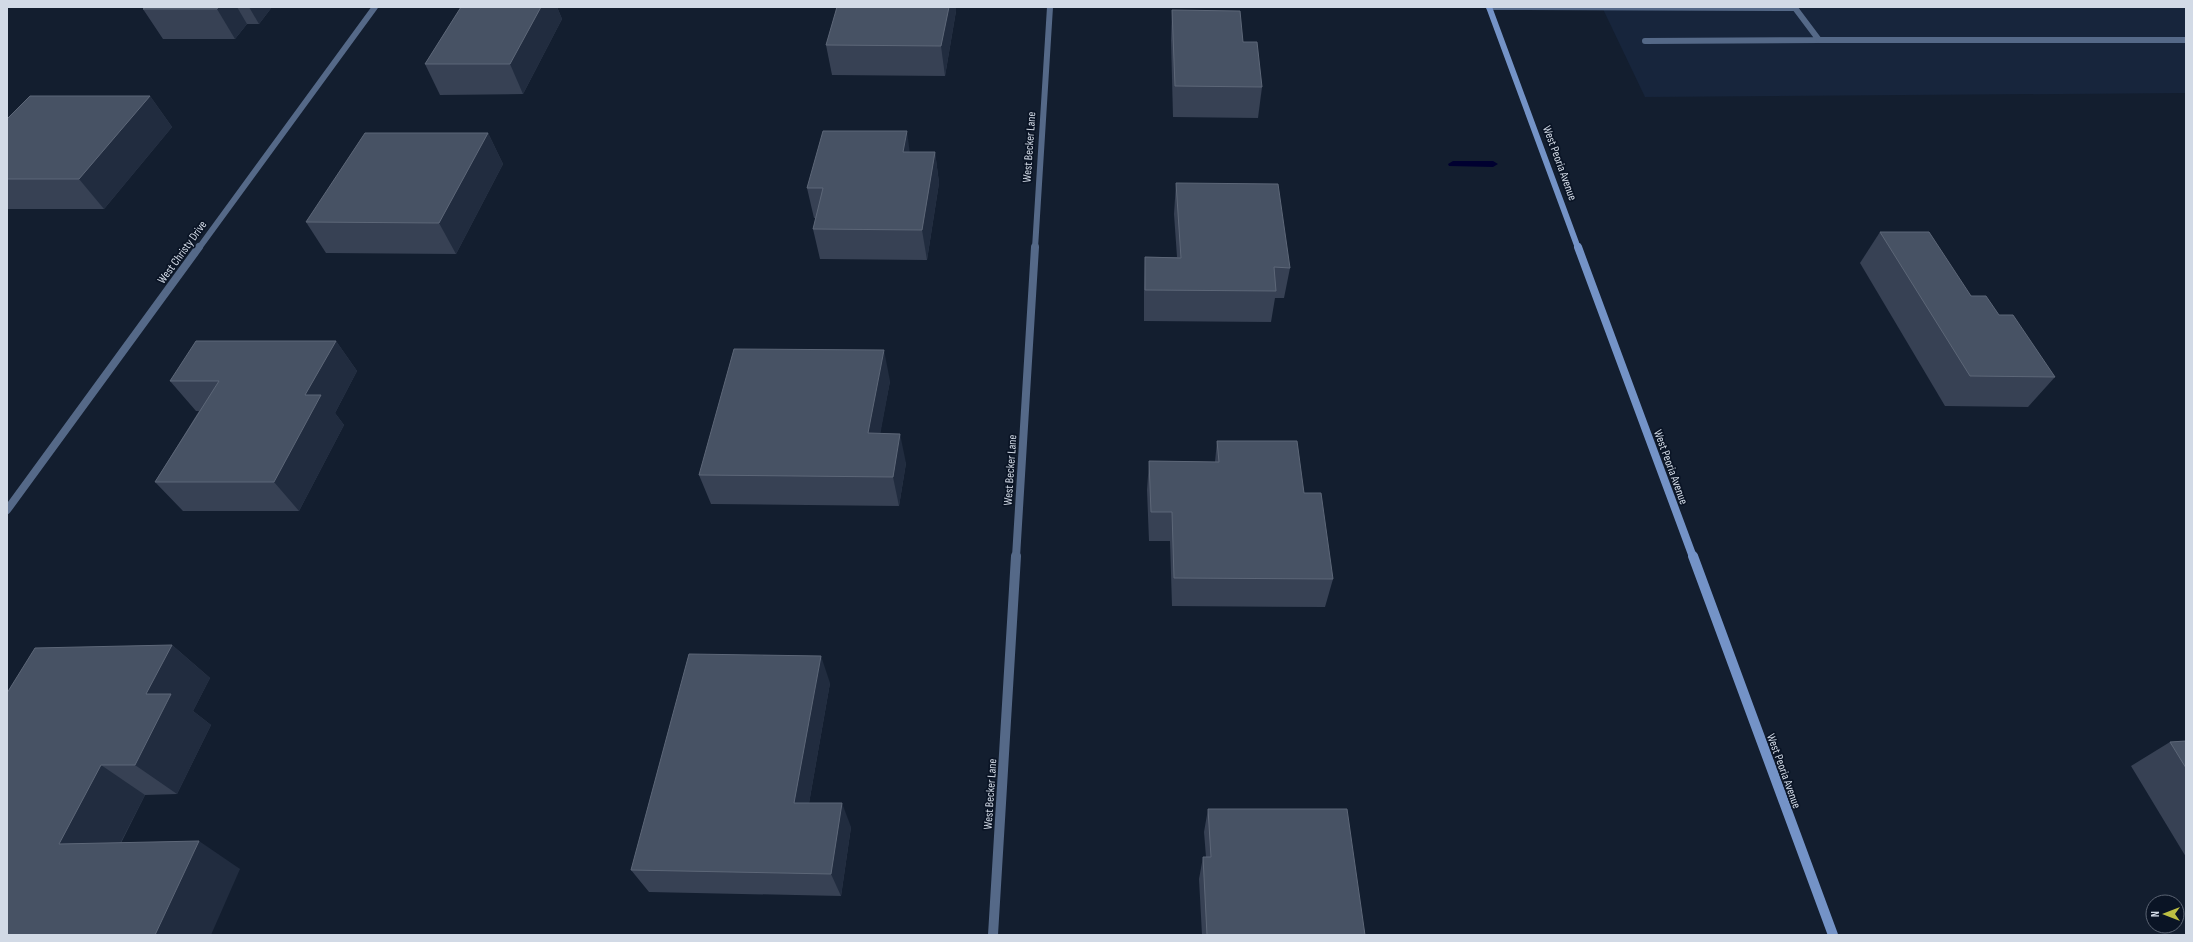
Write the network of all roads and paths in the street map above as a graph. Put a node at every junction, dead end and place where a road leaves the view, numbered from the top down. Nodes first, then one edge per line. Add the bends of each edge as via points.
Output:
1 (375, 7) edge
2 (1050, 7) edge
3 (1489, 7) edge
4 (1795, 8) edge
5 (1819, 40) junction
6 (2186, 40) edge
7 (1645, 41) dead end
8 (7, 510) edge
9 (993, 935) edge
10 (1833, 935) edge

1 - 8 street, West Christy Drive
2 - 9 street, West Becker Lane
3 - 4 street
3 - 10 main road, West Peoria Avenue
4 - 5 street
5 - 6 street
5 - 7 street

